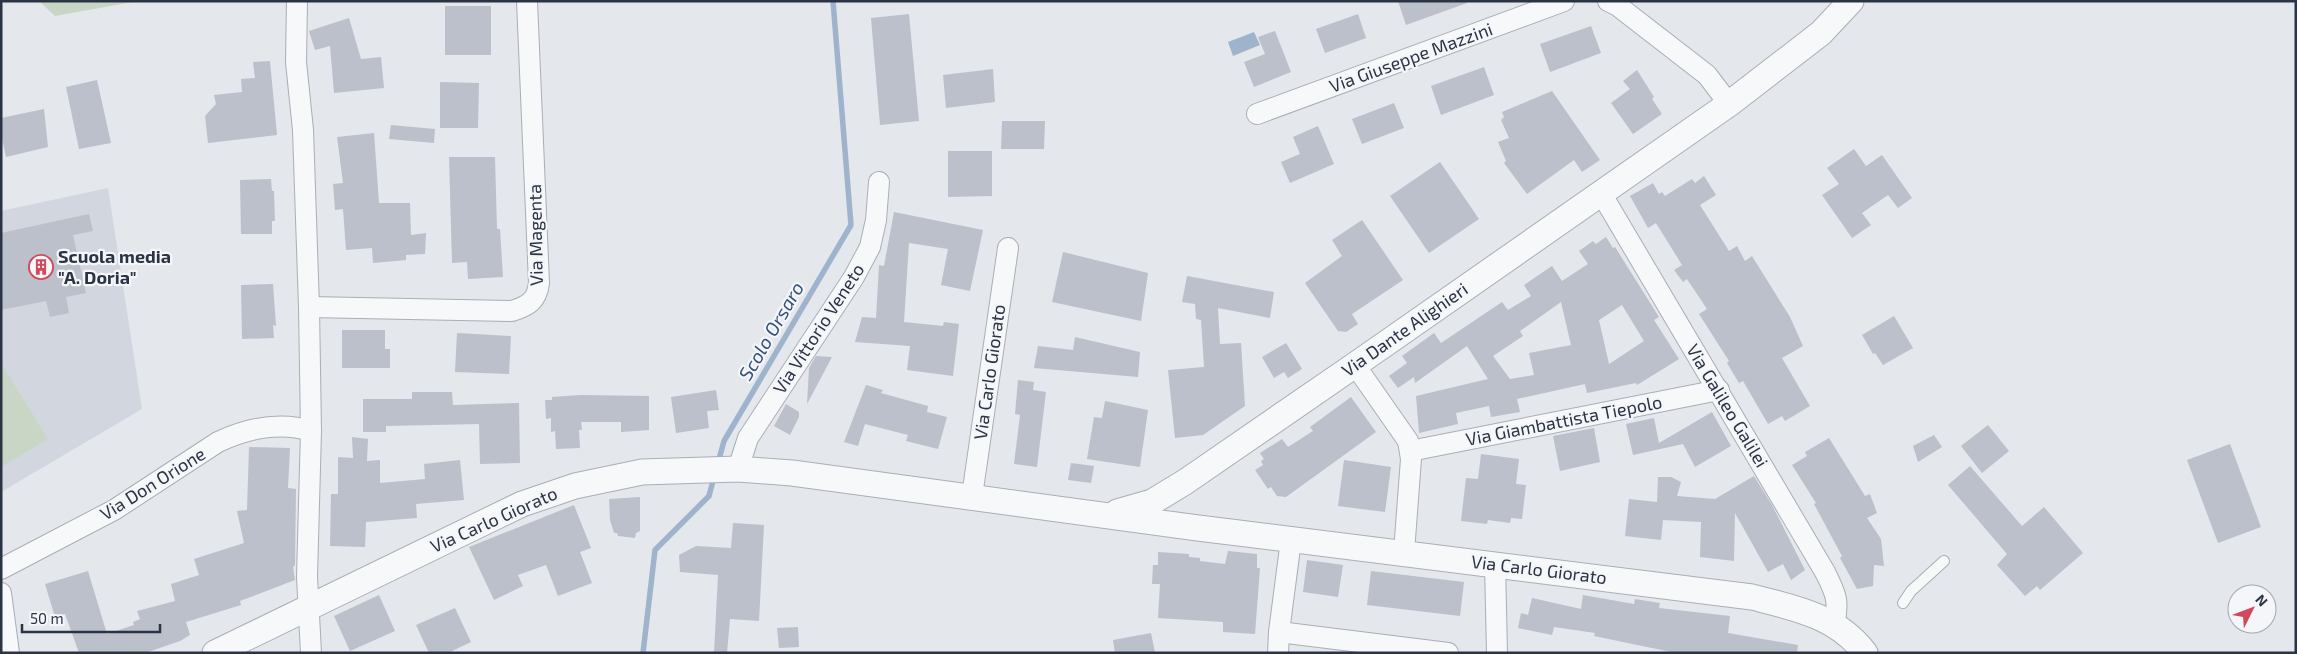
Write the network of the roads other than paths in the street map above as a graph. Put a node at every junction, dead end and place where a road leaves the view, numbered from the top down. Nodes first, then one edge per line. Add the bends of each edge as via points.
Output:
1 (297, 1) edge
2 (527, 1) edge
3 (1564, 1) edge
4 (1608, 1) edge
5 (1851, 1) edge
6 (1729, 104) junction
7 (1257, 114) dead end
8 (879, 182) dead end
9 (1601, 193) junction
10 (1008, 248) dead end
11 (309, 307) junction
12 (1355, 365) junction
13 (1719, 390) junction
14 (311, 431) junction
15 (1410, 451) junction
16 (734, 469) junction
17 (1184, 482) junction
18 (972, 496) junction
19 (1152, 502) junction
20 (1092, 512) junction
21 (1198, 528) junction
22 (1291, 540) junction
23 (1404, 552) junction
24 (1944, 561) dead end
25 (1495, 564) junction
26 (1, 569) edge
27 (1, 593) edge
28 (1902, 603) dead end
29 (300, 612) junction
30 (1834, 624) junction
31 (1279, 632) junction
32 (9, 653) edge
33 (215, 653) edge
34 (310, 653) edge
35 (1278, 653) edge
36 (1448, 653) edge
37 (1498, 653) edge
38 (1865, 653) edge

1 - 11 street via 296,62 303,130
2 - 11 street, Via Magenta via 538,294 533,301 512,310
3 - 7 street, Via Giuseppe Mazzini
4 - 6 street via 1707,76
5 - 6 street, Via Dante Alighieri via 1821,33
6 - 9 street, Via Dante Alighieri
8 - 16 street, Via Vittorio Veneto via 870,247 854,277 748,438
9 - 12 street, Via Dante Alighieri
9 - 13 street, Via Galileo Galilei
10 - 18 street, Via Carlo Giorato
11 - 14 street
12 - 15 street via 1402,432
12 - 17 street, Via Dante Alighieri
13 - 15 street, Via Giambattista Tiepolo
13 - 30 street, Via Galileo Galilei via 1836,594
14 - 26 street, Via Don Orione via 273,426 246,429 218,442 79,530
14 - 29 street via 307,577
15 - 23 street
16 - 18 street, Via Carlo Giorato via 792,473
16 - 29 street, Via Carlo Giorato via 642,472 574,486 531,501
17 - 19 street, Via Dante Alighieri
17 - 21 street via 1180,492 1181,506 1184,514
18 - 20 street, Via Carlo Giorato
19 - 20 street, Via Dante Alighieri via 1128,510
19 - 21 street, Via Carlo Giorato via 1177,520
20 - 21 street, Via Carlo Giorato
21 - 22 street, Via Carlo Giorato
22 - 23 street, Via Carlo Giorato
22 - 31 street
23 - 25 street, Via Carlo Giorato
24 - 28 lane
25 - 30 street, Via Carlo Giorato via 1752,597 1804,610
25 - 37 street
27 - 32 street
29 - 33 street, Via Carlo Giorato
29 - 34 street via 302,632
30 - 38 street, Via Carlo Giorato via 1849,634
31 - 35 street
31 - 36 street

